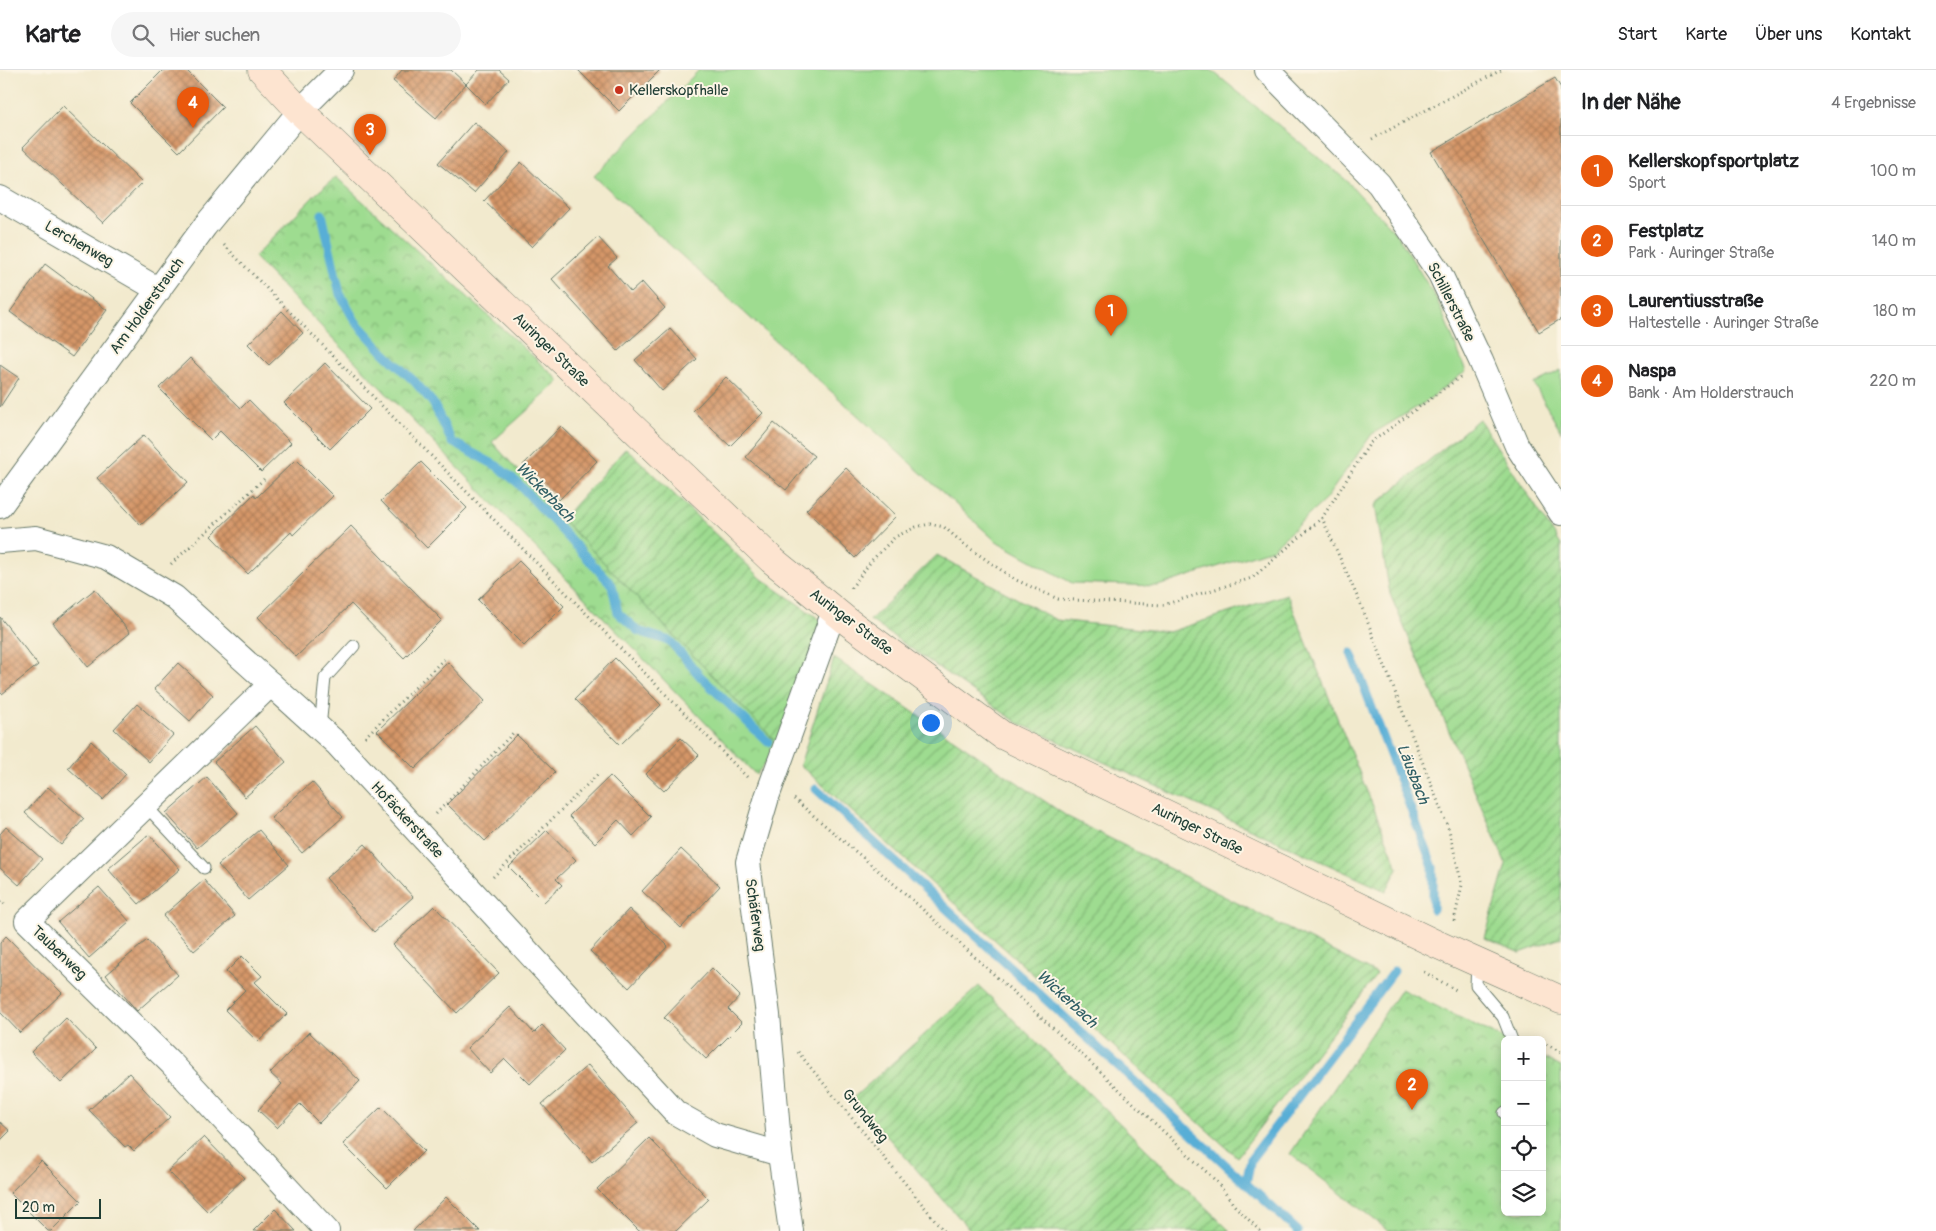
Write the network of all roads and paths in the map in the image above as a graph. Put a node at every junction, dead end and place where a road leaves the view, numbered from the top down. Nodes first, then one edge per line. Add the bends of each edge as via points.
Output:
1 (262, 70) edge
2 (341, 70) edge
3 (1267, 70) edge
4 (1501, 70) edge
5 (300, 111) junction
6 (1348, 153) junction
7 (0, 198) edge
8 (205, 226) junction
9 (159, 290) junction
10 (1481, 361) junction
11 (264, 480) dead end
12 (0, 506) edge
13 (1561, 513) edge
14 (1322, 518) junction
15 (0, 541) edge
16 (150, 583) junction
17 (834, 611) junction
18 (354, 646) dead end
19 (444, 659) dead end
20 (271, 684) junction
21 (320, 728) junction
22 (514, 732) dead end
23 (346, 754) junction
24 (598, 774) dead end
25 (770, 789) junction
26 (146, 806) junction
27 (419, 833) junction
28 (204, 868) dead end
29 (475, 895) junction
30 (1448, 949) junction
31 (1477, 962) junction
32 (1561, 1000) edge
33 (768, 1014) junction
34 (1510, 1036) edge
35 (1546, 1044) edge
36 (1561, 1052) edge
37 (780, 1154) junction
38 (327, 1231) edge
39 (791, 1231) edge
40 (944, 1231) edge
41 (1260, 1231) edge

1 - 5 street, Auringer Straße
2 - 5 street, Am Holderstrauch
3 - 6 street, Schillerstraße
4 - 6 path
5 - 8 street, Am Holderstrauch
5 - 17 street, Auringer Straße via 772,560
6 - 10 street, Schillerstraße via 1379,184 1440,274
7 - 9 street, Lerchenweg
8 - 9 street, Am Holderstrauch
8 - 25 path
9 - 12 street, Am Holderstrauch
10 - 13 street, Schillerstraße via 1517,446
10 - 14 path via 1370,443
11 - 16 path
14 - 17 path via 1252,578 1163,605 1058,599 1014,579 944,527 930,524 895,537 872,560
14 - 30 path via 1361,605 1449,830 1462,885
15 - 16 street, Hofäckerstraße via 36,538 106,557
16 - 20 street, Hofäckerstraße via 174,596
17 - 25 street, Schäferweg
17 - 30 street, Auringer Straße via 1002,735
18 - 21 lane via 324,678
19 - 23 path
20 - 21 street, Hofäckerstraße
20 - 26 street, Taubenweg
21 - 23 street, Hofäckerstraße
22 - 27 path
23 - 27 street, Hofäckerstraße
24 - 29 path
25 - 33 street, Schäferweg via 748,862
25 - 41 path via 908,896 1216,1181 1234,1206
26 - 28 lane
26 - 38 street, Taubenweg via 27,922 172,1064
27 - 29 street, Hofäckerstraße
29 - 37 street, Hofäckerstraße via 676,1113 715,1136
30 - 31 street, Auringer Straße
31 - 32 street, Auringer Straße
31 - 34 lane via 1476,985 1503,1018
33 - 37 street, Schäferweg
33 - 40 path, Grundweg
35 - 36 path
37 - 39 street, Schäferweg

